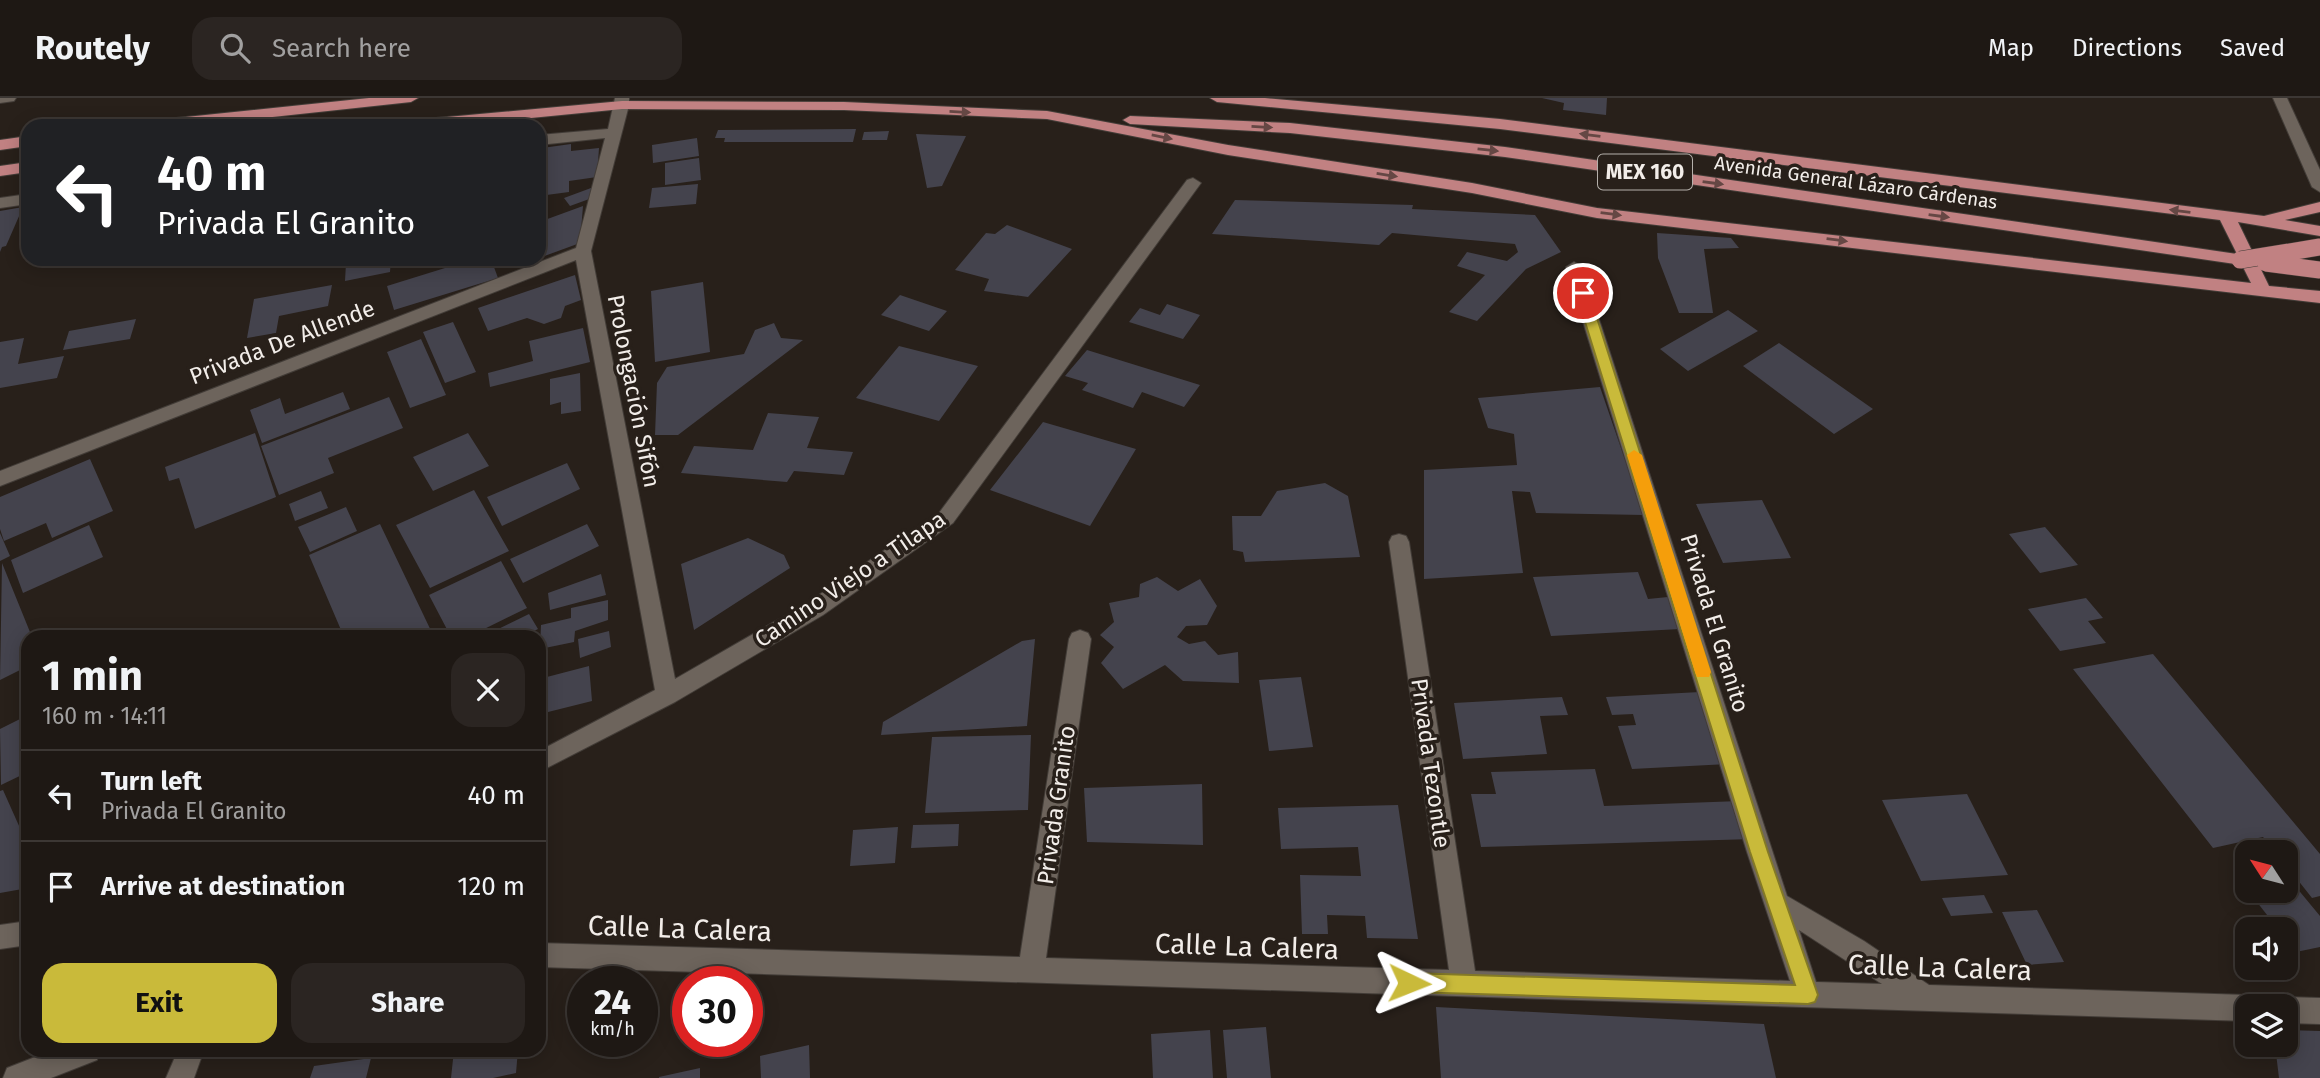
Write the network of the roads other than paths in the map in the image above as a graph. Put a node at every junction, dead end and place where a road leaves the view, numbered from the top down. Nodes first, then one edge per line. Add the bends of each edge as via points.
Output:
1 (9, 98) edge
2 (411, 98) edge
3 (1217, 98) edge
4 (2280, 98) edge
5 (0, 99) edge
6 (1252, 99) edge
7 (622, 102) edge
8 (1047, 115) junction
9 (213, 119) edge
10 (467, 119) edge
11 (614, 133) junction
12 (546, 139) edge
13 (21, 142) edge
14 (0, 145) edge
15 (21, 168) edge
16 (0, 170) edge
17 (1192, 183) dead end
18 (2320, 187) edge
19 (21, 200) edge
20 (0, 203) edge
21 (2320, 207) edge
22 (2227, 217) junction
23 (2258, 220) junction
24 (2320, 231) edge
25 (2320, 247) edge
26 (583, 251) junction
27 (2240, 260) junction
28 (546, 265) edge
29 (545, 266) edge
30 (1574, 267) dead end
31 (2320, 270) edge
32 (2262, 288) junction
33 (2320, 297) edge
34 (0, 479) edge
35 (1399, 542) dead end
36 (1080, 639) dead end
37 (667, 695) junction
38 (546, 758) edge
39 (1777, 904) junction
40 (21, 934) edge
41 (0, 937) edge
42 (546, 955) edge
43 (1031, 971) junction
44 (1464, 985) junction
45 (1808, 995) junction
46 (1925, 998) junction
47 (2235, 1009) edge
48 (2298, 1010) edge
49 (2320, 1011) edge
50 (70, 1057) edge
51 (188, 1057) edge
52 (17, 1078) edge
53 (180, 1078) edge

1 - 5 street
2 - 9 main road
3 - 6 main road, Avenida General Lázaro Cárdenas / MEX 160
4 - 18 street
22 -> 6 main road, Avenida General Lázaro Cárdenas / MEX 160 via 1500,124
7 -> 8 main road, MEX 160
7 - 10 main road, MEX 160
7 - 11 street, Prolongación Sifón
8 -> 27 main road, Avenida General Lázaro Cárdenas / MEX 160 via 1290,128 1505,152
8 -> 32 main road via 1597,213
11 - 12 street
11 - 26 street, Prolongación Sifón
13 - 14 main road
15 - 16 main road
17 - 37 street, Camino Viejo a Tilapa via 946,517 815,608
19 - 20 street
21 - 23 main road
22 - 23 main road, Avenida General Lázaro Cárdenas / MEX 160
22 - 32 main road
23 - 24 main road, Avenida General Lázaro Cárdenas / MEX 160
25 - 27 main road, bridge
26 - 28 street, Privada De Allende
26 - 37 street, Prolongación Sifón
27 - 31 main road, MEX 160, bridge
29 - 34 street, Privada De Allende
30 - 39 street, Privada El Granito
32 - 33 main road
35 - 44 street, Privada Tezontle
36 - 43 street, Privada Granito
37 - 38 street, Camino Viejo a Tilapa
39 - 45 street, Privada El Granito
39 - 46 street
40 - 41 street
42 - 43 street, Calle La Calera
43 - 44 street, Calle La Calera
44 - 45 street, Calle La Calera
45 - 46 street, Calle La Calera
46 - 47 street, Calle La Calera
48 - 49 street
50 - 52 street
51 - 53 street

